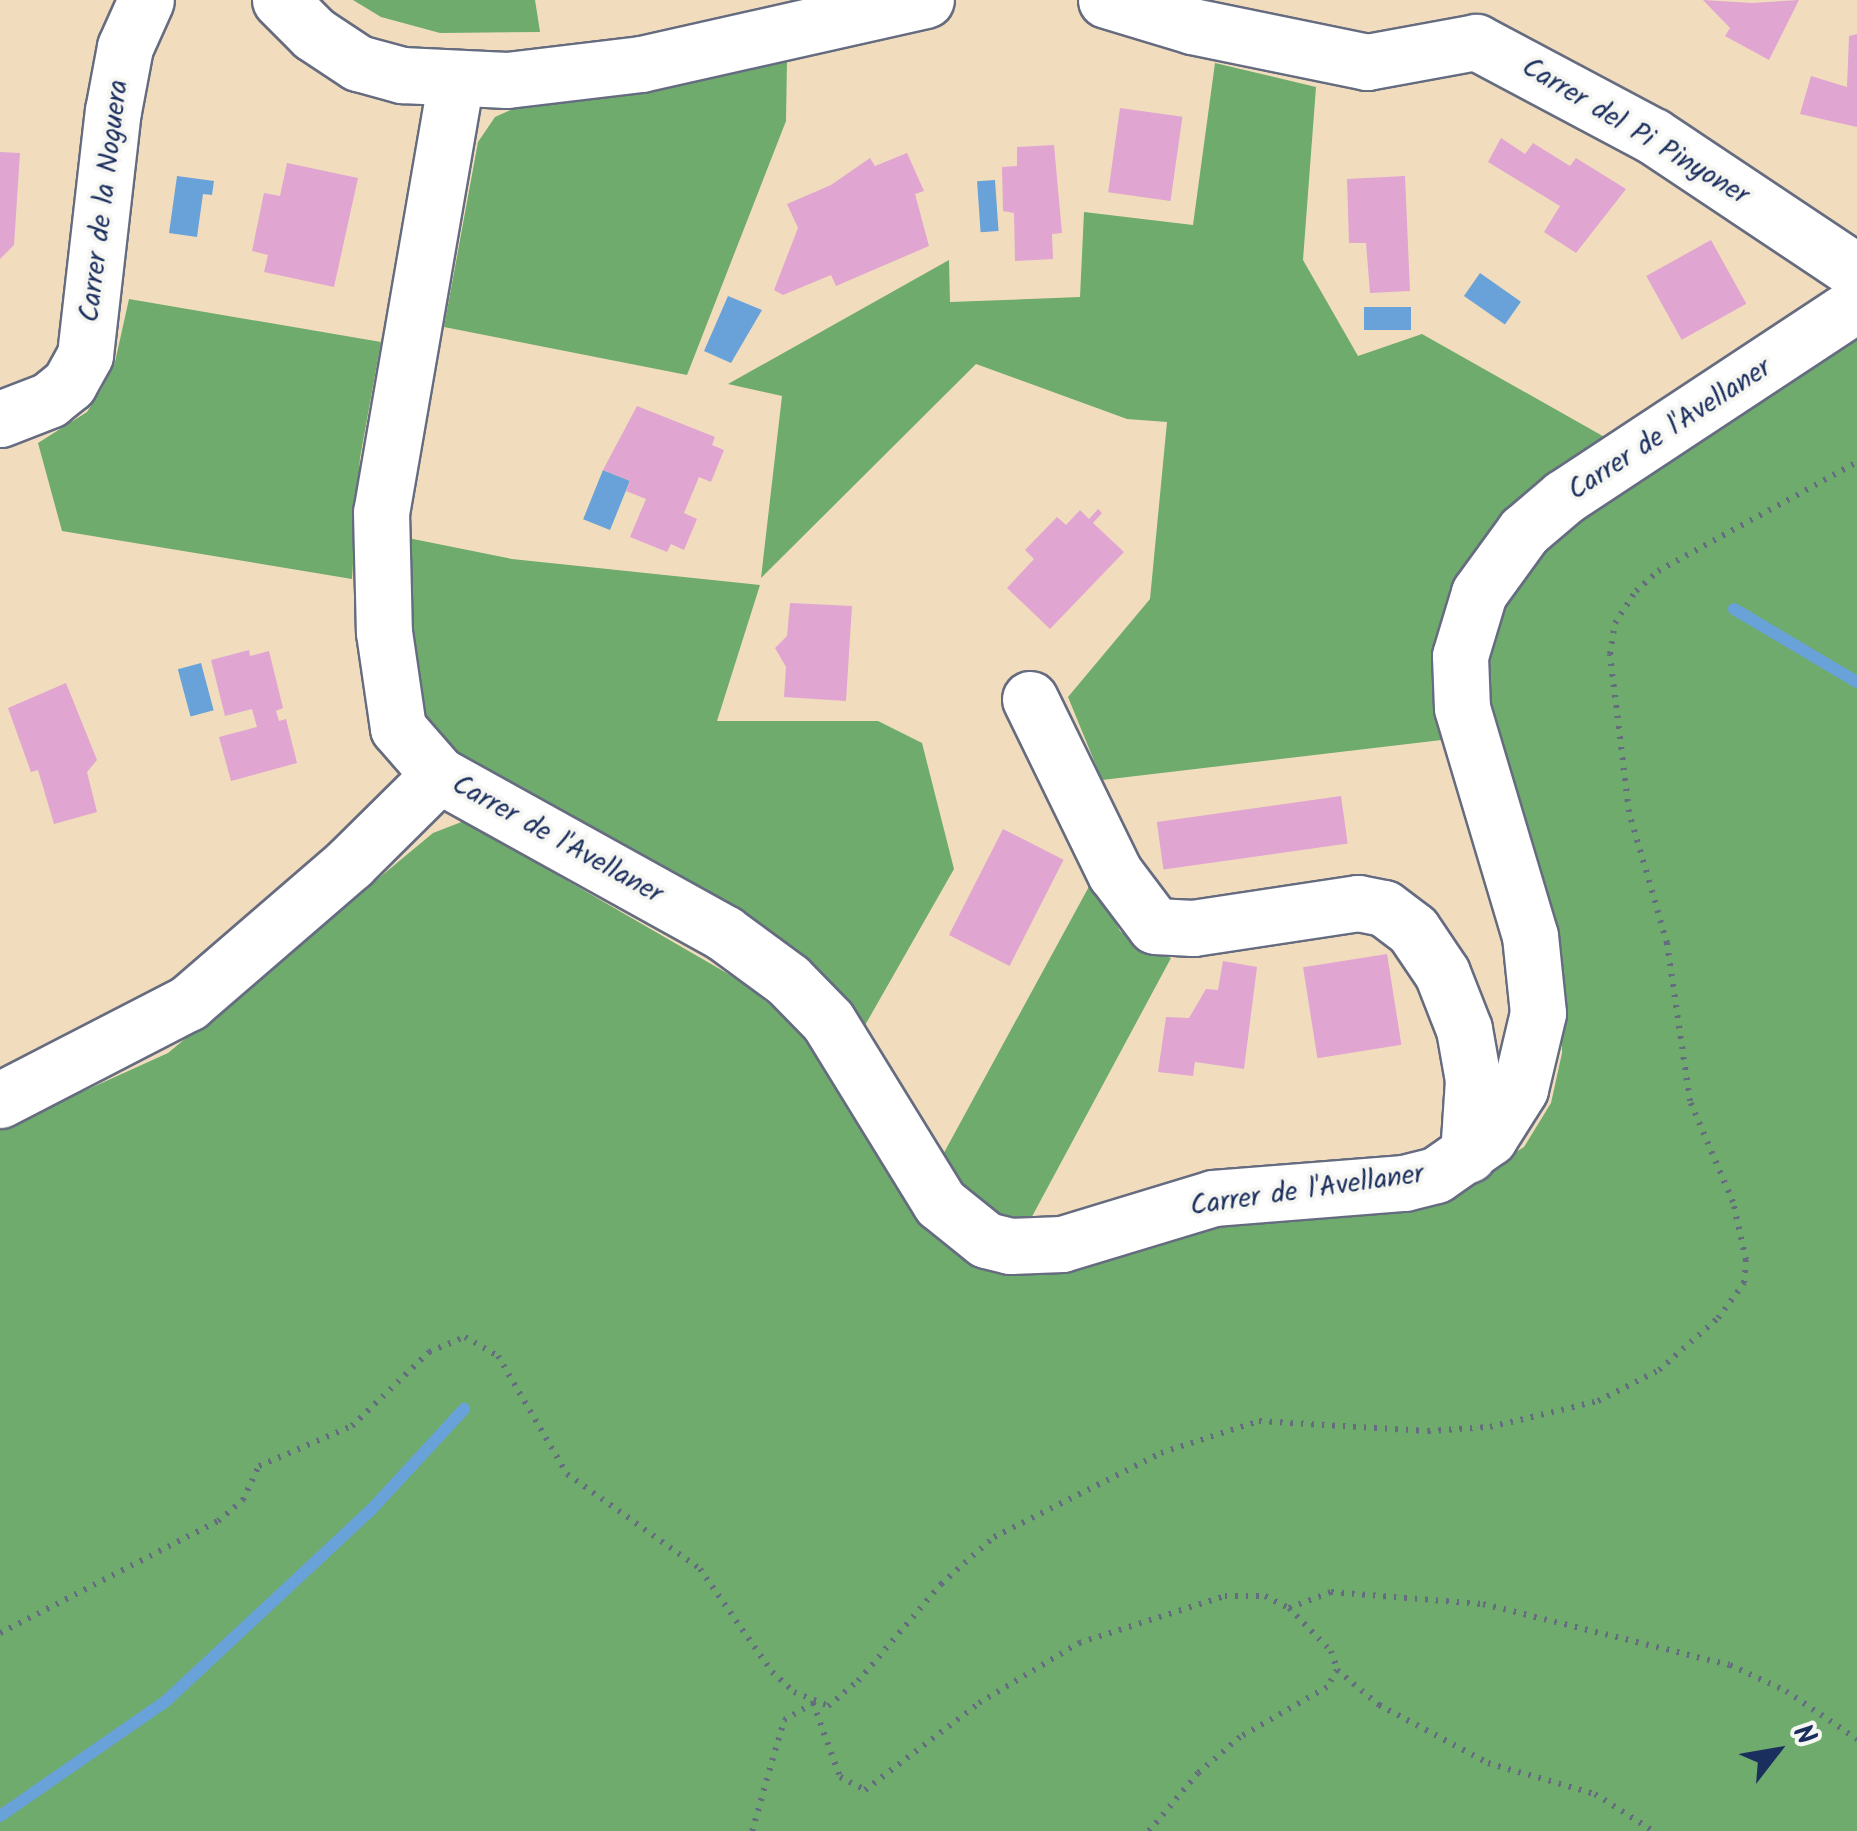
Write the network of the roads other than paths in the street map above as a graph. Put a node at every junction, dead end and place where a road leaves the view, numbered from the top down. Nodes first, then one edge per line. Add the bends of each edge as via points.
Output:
1 (146, 0) edge
2 (280, 0) edge
3 (926, 0) edge
4 (1106, 0) edge
5 (1476, 21) edge
6 (456, 79) junction
7 (1857, 272) edge
8 (1857, 304) edge
9 (0, 419) edge
10 (1030, 699) dead end
11 (439, 775) junction
12 (0, 1100) edge
13 (1468, 1155) junction

1 - 9 street, Carrer de la Noguera via 125,47 113,111 85,355 69,384 49,400
2 - 6 street via 314,34 358,63
3 - 6 street via 641,64 507,80
4 - 5 street, Carrer del Pi Pinyoner via 1367,62
5 - 7 street, Carrer del Pi Pinyoner
6 - 11 street, Carrer de l'Avellaner via 381,512 379,566 398,728
8 - 13 street, Carrer de l'Avellaner via 1564,497 1524,531 1479,593 1460,656 1462,708 1530,936 1538,1013 1533,1053 1508,1114
10 - 13 street via 1114,873 1154,926 1176,930 1358,903 1384,908 1413,930 1442,973 1464,1030 1472,1080
11 - 12 street via 188,1004
11 - 13 street, Carrer de l'Avellaner via 724,933 788,980 828,1021 940,1202 986,1240 1032,1248 1062,1244 1213,1198 1404,1184 1436,1175

